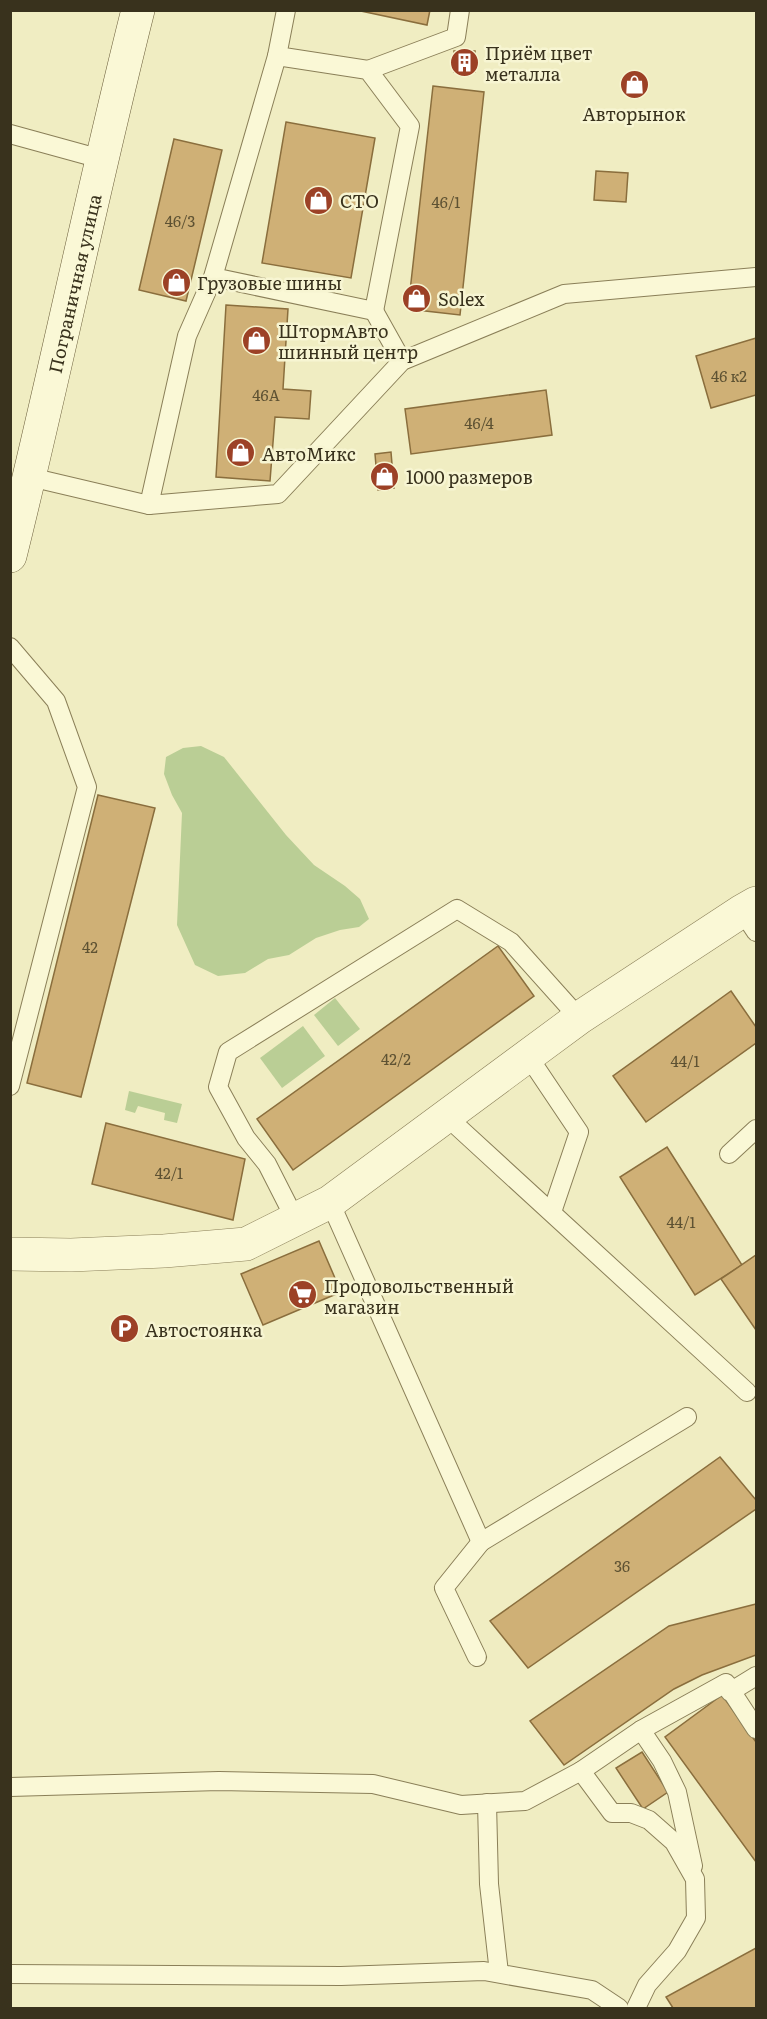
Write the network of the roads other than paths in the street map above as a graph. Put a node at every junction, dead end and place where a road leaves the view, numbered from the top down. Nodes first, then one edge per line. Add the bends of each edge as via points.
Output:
1 (138, 10) edge
2 (286, 10) edge
3 (460, 10) edge
4 (277, 56) junction
5 (368, 70) junction
6 (10, 134) edge
7 (101, 159) junction
8 (213, 277) junction
9 (756, 277) edge
10 (374, 311) junction
11 (402, 361) junction
12 (30, 477) junction
13 (149, 505) junction
14 (10, 556) edge
15 (10, 647) edge
16 (752, 915) edge
17 (579, 1018) junction
18 (528, 1056) junction
19 (10, 1086) edge
20 (446, 1116) junction
21 (756, 1129) edge
22 (729, 1154) dead end
23 (330, 1202) junction
24 (552, 1212) junction
25 (295, 1219) junction
26 (10, 1254) edge
27 (747, 1392) dead end
28 (687, 1417) dead end
29 (481, 1542) junction
30 (477, 1657) dead end
31 (756, 1676) edge
32 (730, 1692) junction
33 (756, 1729) edge
34 (641, 1730) junction
35 (581, 1771) junction
36 (10, 1787) edge
37 (487, 1803) junction
38 (695, 1879) junction
39 (499, 1973) junction
40 (10, 1974) edge
41 (619, 2008) edge
42 (636, 2008) edge

1 - 7 street, Пограничная улица
2 - 4 lane
3 - 5 lane via 456,38
4 - 5 lane
4 - 8 lane
5 - 10 lane via 410,126
6 - 7 lane
7 - 12 street, Пограничная улица
8 - 10 lane
8 - 13 lane via 188,336
9 - 11 lane via 564,294
10 - 11 lane
11 - 13 lane via 278,494
12 - 13 lane
12 - 14 street, Пограничная улица
15 - 19 lane via 56,701 87,787
16 - 17 street
17 - 18 street
17 - 25 lane via 511,942 456,909 228,1052 218,1087 246,1138 267,1164
18 - 20 street
18 - 24 lane via 579,1132
20 - 23 street
20 - 24 lane
21 - 22 lane
23 - 25 street
23 - 29 lane
24 - 27 lane
25 - 26 street via 246,1244 71,1255
28 - 29 lane
29 - 30 lane via 444,1588
31 - 32 lane
32 - 33 lane
32 - 34 lane via 726,1683
34 - 35 lane
34 - 38 lane via 662,1761 676,1792
35 - 37 lane via 525,1800
35 - 38 lane via 612,1813 631,1813 649,1820 674,1842
36 - 37 lane via 219,1780 373,1784 460,1805
37 - 39 lane via 489,1884
38 - 42 lane via 696,1918 677,1951 647,1985
39 - 40 lane
39 - 41 lane via 592,1990

